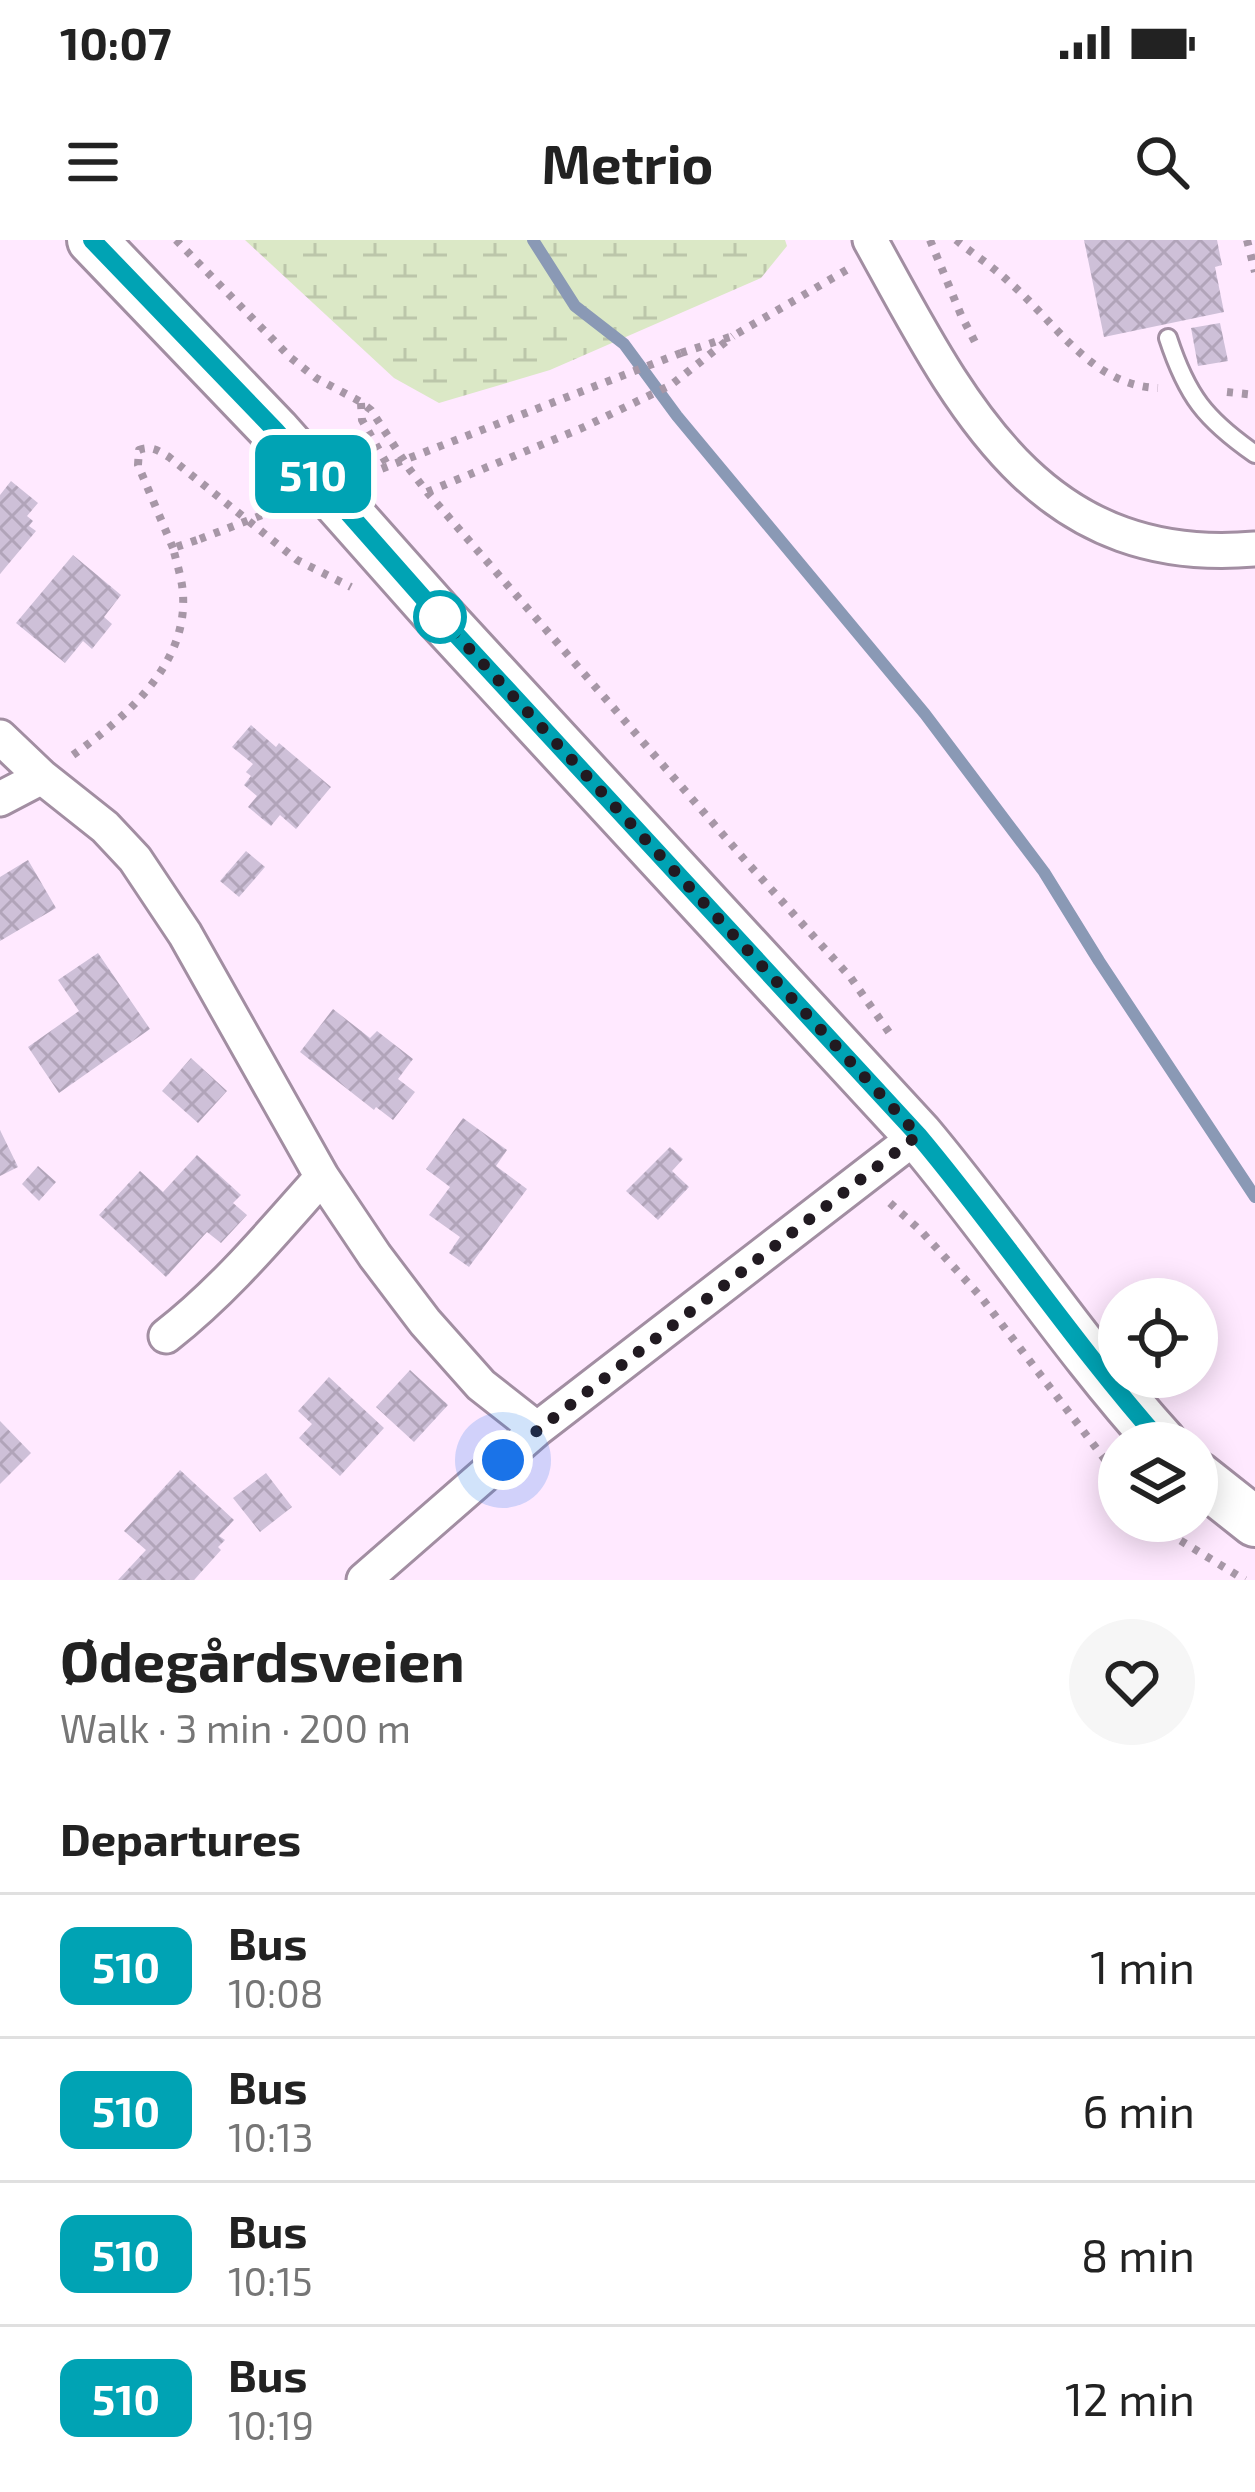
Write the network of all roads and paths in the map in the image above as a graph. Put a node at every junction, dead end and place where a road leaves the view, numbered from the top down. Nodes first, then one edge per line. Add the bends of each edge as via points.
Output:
1 (92, 240) edge
2 (176, 240) edge
3 (930, 240) edge
4 (956, 240) edge
5 (1247, 240) edge
6 (873, 247) edge
7 (1255, 272) edge
8 (733, 336) junction
9 (1168, 338) dead end
10 (980, 351) dead end
11 (1186, 388) junction
12 (1255, 395) edge
13 (361, 402) junction
14 (1255, 454) edge
15 (388, 466) junction
16 (427, 491) junction
17 (173, 548) junction
18 (1255, 549) edge
19 (353, 588) dead end
20 (0, 737) edge
21 (42, 777) junction
22 (0, 799) edge
23 (903, 1051) dead end
24 (918, 1135) junction
25 (322, 1178) junction
26 (921, 1231) dead end
27 (166, 1336) dead end
28 (1143, 1422) edge
29 (538, 1430) junction
30 (1098, 1450) edge
31 (1218, 1493) edge
32 (1255, 1522) edge
33 (1183, 1542) edge
34 (364, 1580) edge
35 (1244, 1580) edge

1 - 24 main road
2 - 13 path via 291,358
3 - 10 path
4 - 11 path via 1083,357 1146,388
5 - 7 path
6 - 8 path
6 - 18 street via 970,413 1044,490 1109,530 1144,541
8 - 15 path, bridge
8 - 16 path via 671,385
9 - 11 lane
11 - 12 path
11 - 14 lane
13 - 15 path via 362,420
13 - 16 path
15 - 17 path, bridge
16 - 23 path via 851,978
17 - 19 path via 138,465 146,447 297,560
17 - 21 path via 183,588 173,653 126,712
20 - 21 street
21 - 22 street
21 - 25 street via 105,827 163,897
24 - 28 main road
24 - 29 street
25 - 27 street via 232,1278
25 - 29 street via 425,1322 481,1385
26 - 30 path
29 - 34 street
31 - 32 main road
33 - 35 path

